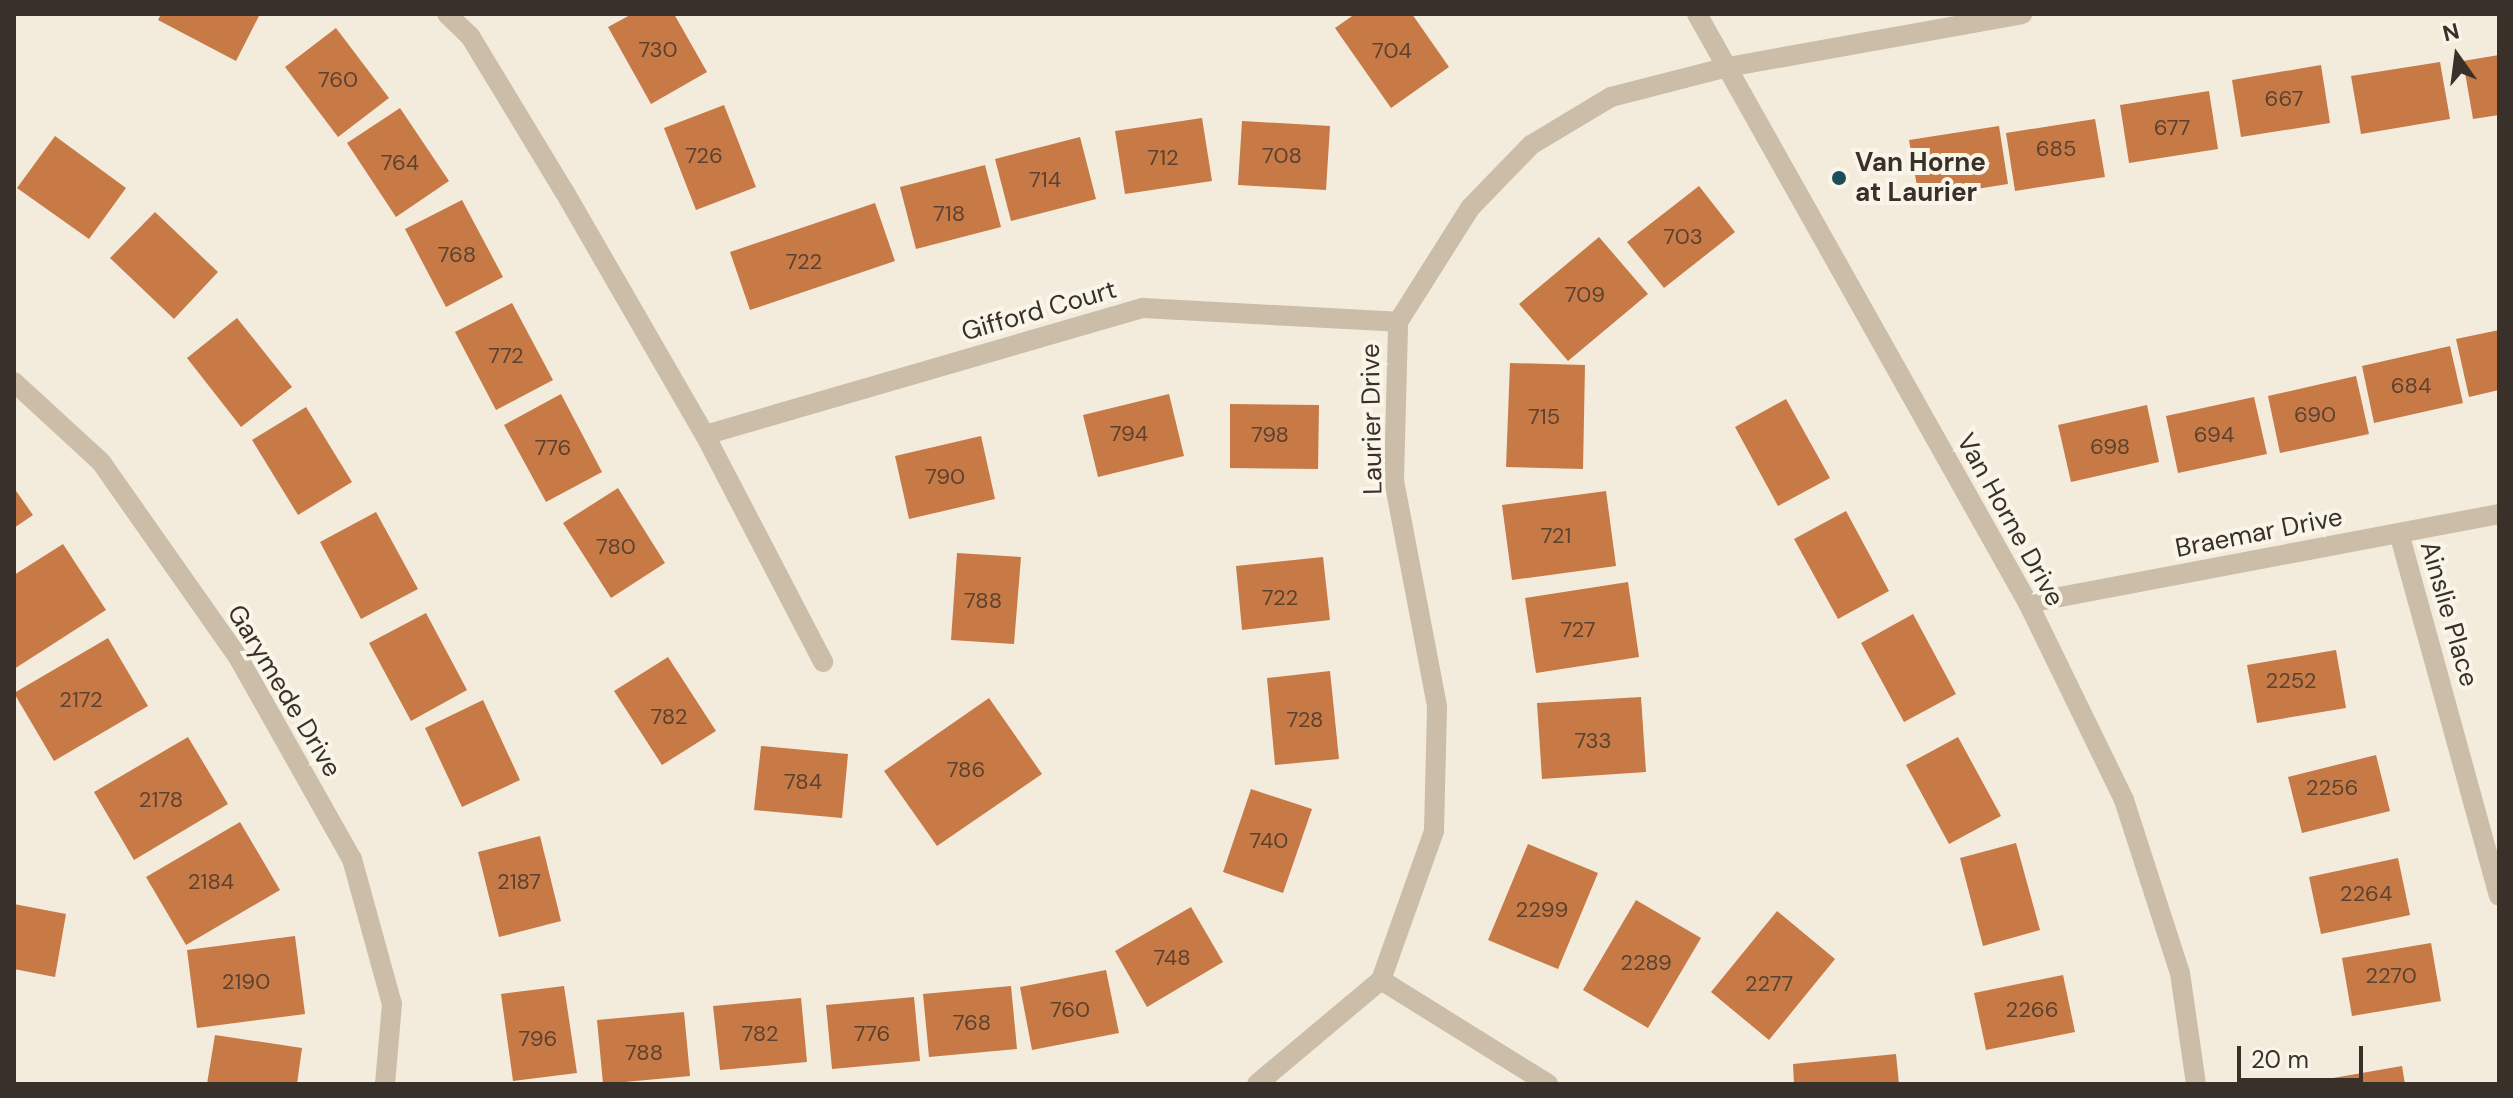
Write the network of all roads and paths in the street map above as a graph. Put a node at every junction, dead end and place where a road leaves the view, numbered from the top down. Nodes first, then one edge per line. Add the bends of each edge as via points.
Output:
1 (447, 14) edge
2 (1697, 14) edge
3 (2022, 14) edge
4 (1728, 67) junction
5 (1398, 322) junction
6 (14, 382) edge
7 (705, 435) junction
8 (2499, 514) edge
9 (2399, 533) junction
10 (2028, 603) junction
11 (823, 662) dead end
12 (2499, 895) edge
13 (1381, 980) junction
14 (385, 1084) edge
15 (1257, 1084) edge
16 (1548, 1084) edge
17 (2196, 1084) edge

1 - 7 street via 470,36
2 - 4 street, Van Horne Drive
3 - 4 street, Laurier Drive
4 - 5 street, Laurier Drive via 1611,97 1531,145 1470,208
4 - 10 street, Van Horne Drive
5 - 7 street, Gifford Court via 1143,308
5 - 13 street, Laurier Drive via 1394,480 1437,706 1435,793 1434,831
6 - 14 street, Garymede Drive via 101,462 238,657 352,859 392,1004
7 - 11 street
8 - 9 street, Braemar Drive
9 - 10 street, Braemar Drive
9 - 12 street, Ainslie Place
10 - 17 street, Van Horne Drive via 2124,800 2180,973
13 - 15 street
13 - 16 street

